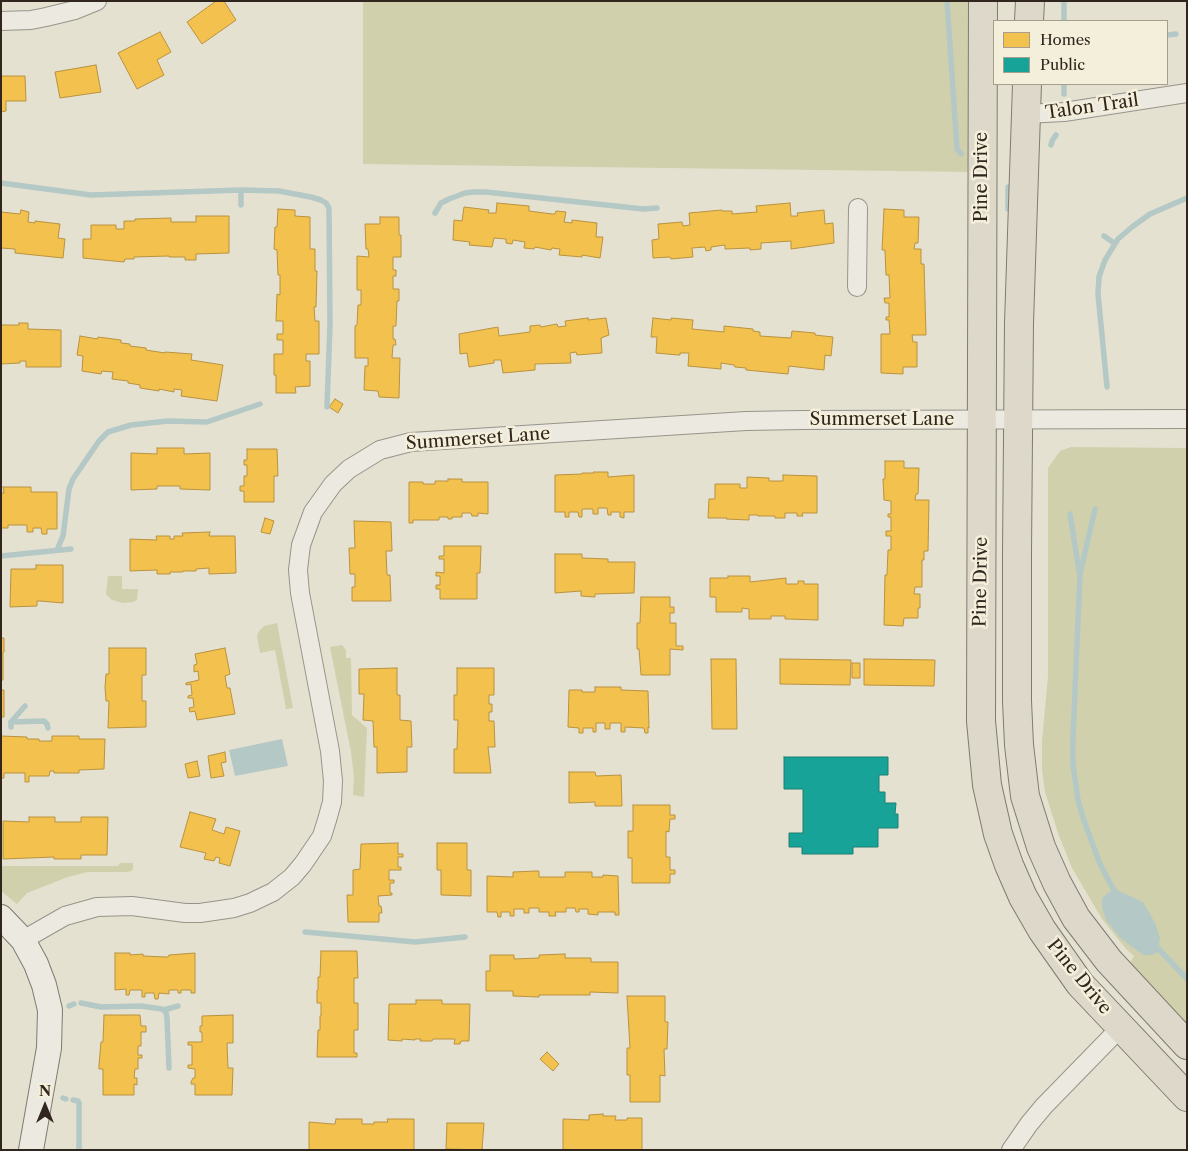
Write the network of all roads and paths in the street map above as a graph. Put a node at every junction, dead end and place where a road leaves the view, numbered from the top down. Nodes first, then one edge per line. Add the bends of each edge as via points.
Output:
1 (97, 1) edge
2 (983, 1) edge
3 (1030, 1) edge
4 (1029, 20) edge
5 (1, 21) edge
6 (1027, 85) edge
7 (1187, 93) edge
8 (1026, 114) junction
9 (858, 208) dead end
10 (857, 288) dead end
11 (982, 419) junction
12 (1018, 419) junction
13 (1187, 419) edge
14 (1, 916) edge
15 (23, 940) junction
16 (1121, 1027) junction
17 (1187, 1045) edge
18 (1187, 1097) edge
19 (32, 1150) edge
20 (1011, 1150) edge

1 - 5 street via 46,17
2 - 11 main road, Pine Drive
3 - 4 main road
6 - 8 main road, Pine Drive
7 - 8 street, Talon Trail via 1064,112
8 - 12 main road, Pine Drive
9 - 10 street
11 - 12 street, Summerset Lane
11 - 15 street, Summerset Lane via 772,420 433,440 400,444 367,457 341,476 319,503 303,536 299,557 300,593 333,781 327,820 314,849 274,892 250,903 200,913 132,906 97,907 65,916
11 - 16 main road, Pine Drive via 981,721 994,820 1013,876 1039,925 1077,979
12 - 13 street, Summerset Lane
12 - 17 main road, Pine Drive via 1017,701 1022,772 1032,821 1046,860 1076,918 1109,961
14 - 15 street
15 - 19 street via 44,986 51,1027
16 - 18 main road, Pine Drive
16 - 20 street via 1044,1106

